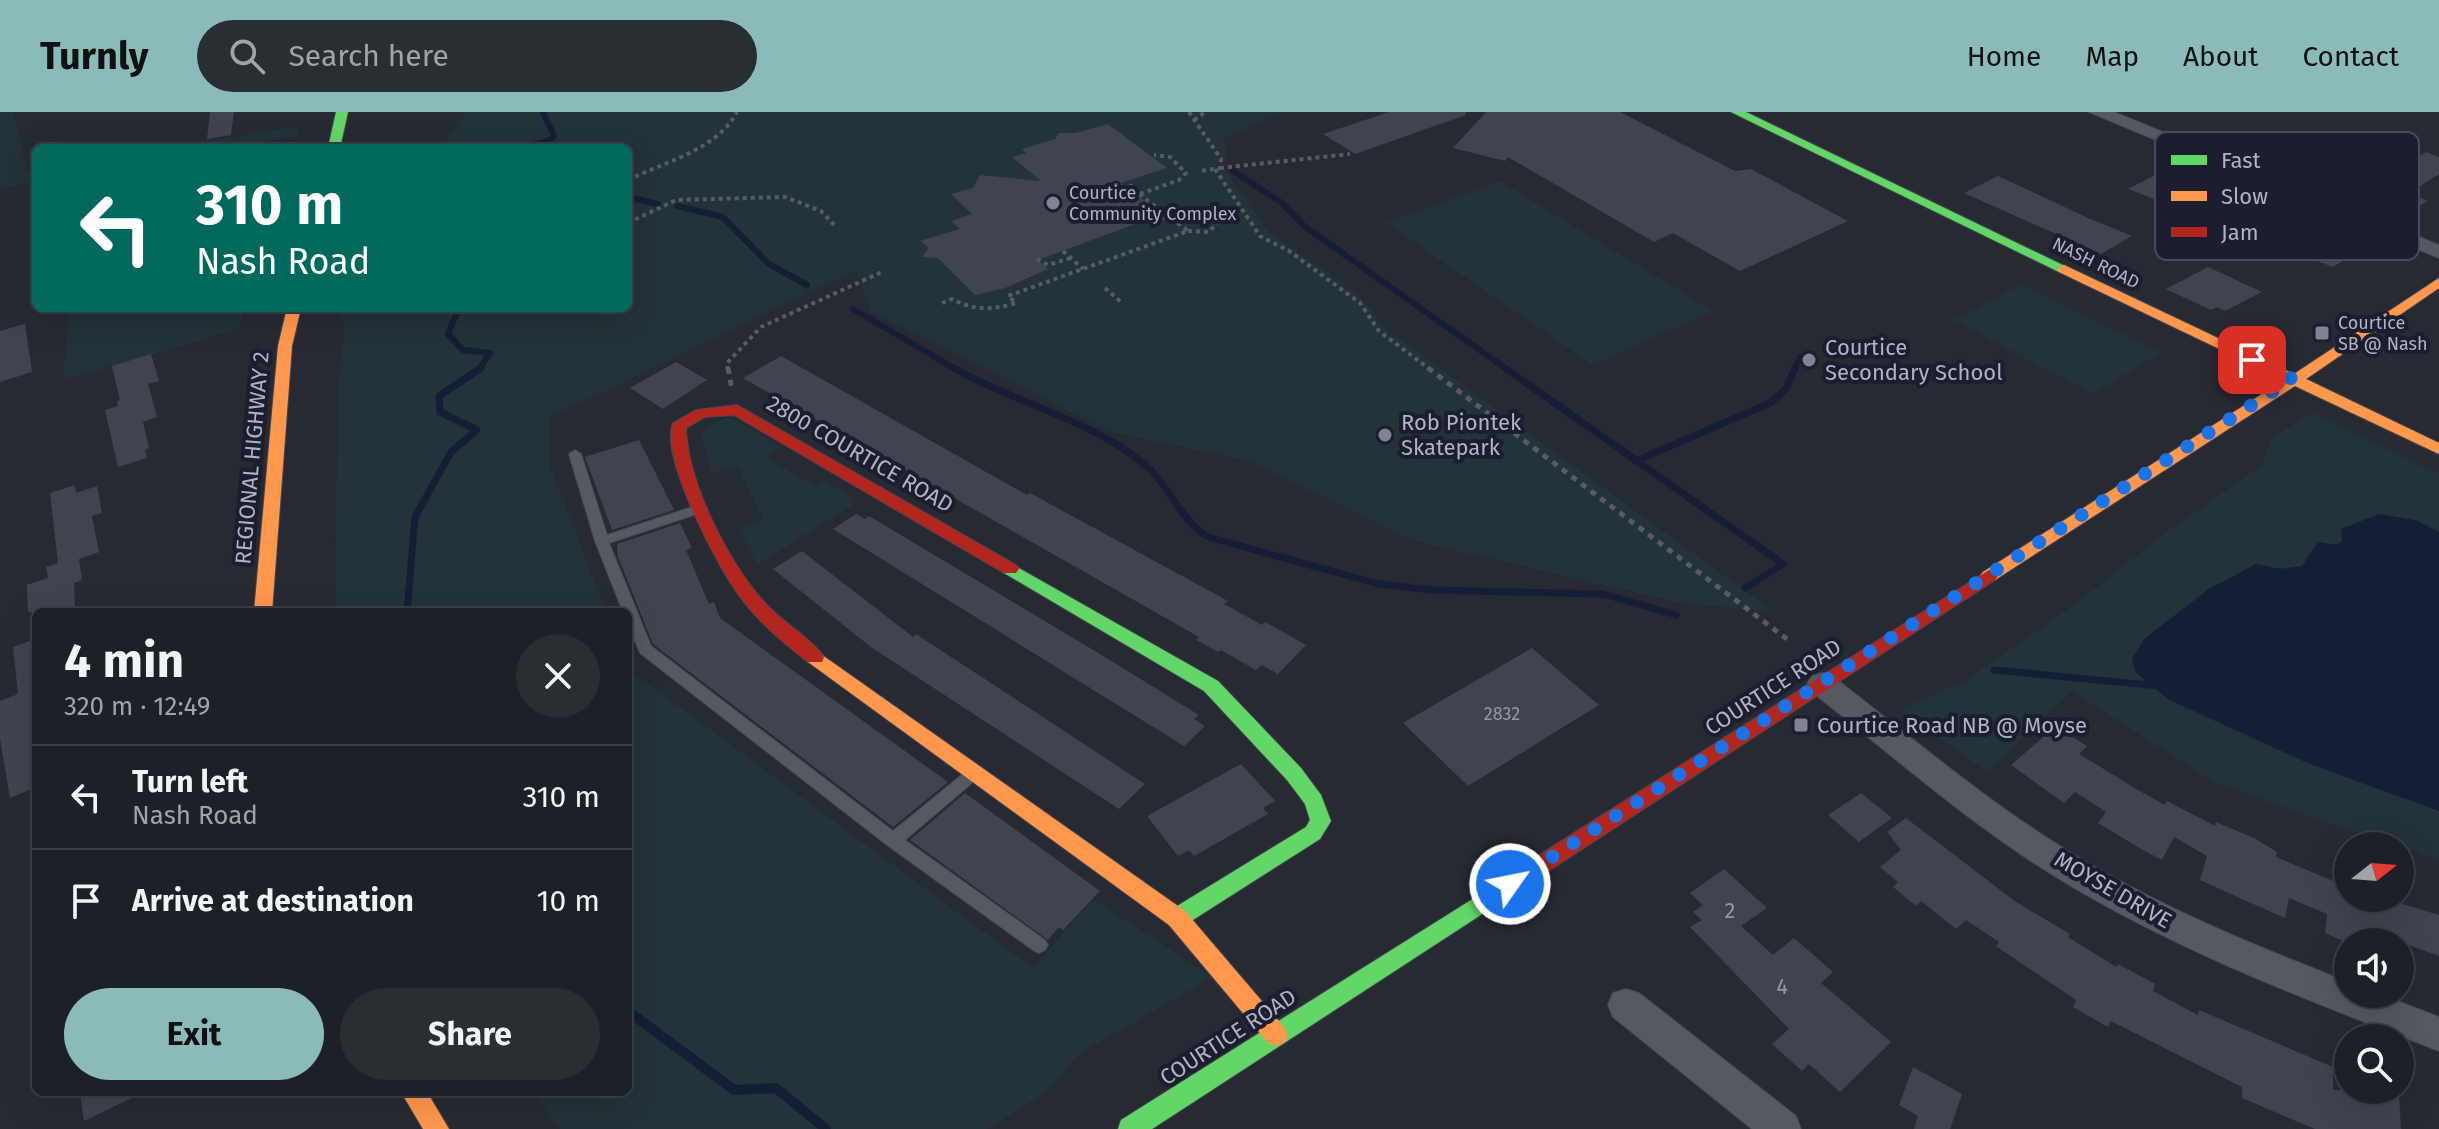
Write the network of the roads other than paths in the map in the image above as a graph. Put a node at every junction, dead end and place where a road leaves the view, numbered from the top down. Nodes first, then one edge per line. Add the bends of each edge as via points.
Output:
1 (342, 112) edge
2 (1737, 112) edge
3 (2108, 113) edge
4 (2155, 133) edge
5 (335, 144) edge
6 (2419, 244) edge
7 (2439, 252) edge
8 (2439, 282) edge
9 (293, 312) edge
10 (2292, 379) junction
11 (2439, 449) edge
12 (575, 454) dead end
13 (702, 508) junction
14 (602, 541) junction
15 (263, 608) edge
16 (629, 608) edge
17 (632, 616) edge
18 (1822, 684) junction
19 (975, 773) junction
20 (893, 840) junction
21 (1177, 918) junction
22 (1039, 945) dead end
23 (1626, 1005) dead end
24 (2439, 1034) edge
25 (1276, 1035) junction
26 (416, 1096) edge
27 (437, 1129) edge
28 (1130, 1129) edge
29 (1782, 1129) edge

1 - 5 street
2 - 10 street, NASH ROAD
3 - 4 street
6 - 7 street
8 - 10 street, COURTICE ROAD
9 - 15 street, REGIONAL HIGHWAY 2 via 285,346
10 - 11 street, NASH ROAD
10 - 18 street, COURTICE ROAD
12 - 14 lane
13 - 14 lane
13 - 19 street, 2800 COURTICE ROAD via 745,592 785,635
13 - 21 street, 2800 COURTICE ROAD via 676,438 678,426 701,413 737,410 1211,686 1294,774 1321,821 1313,833
14 - 16 lane
17 - 20 lane via 645,649
18 - 24 street, MOYSE DRIVE via 2007,825 2097,885 2200,939
18 - 25 street, COURTICE ROAD
19 - 20 lane
19 - 21 street, 2800 COURTICE ROAD
20 - 22 lane
21 - 25 street, 2800 COURTICE ROAD
23 - 29 street
25 - 28 street, COURTICE ROAD
26 - 27 street

